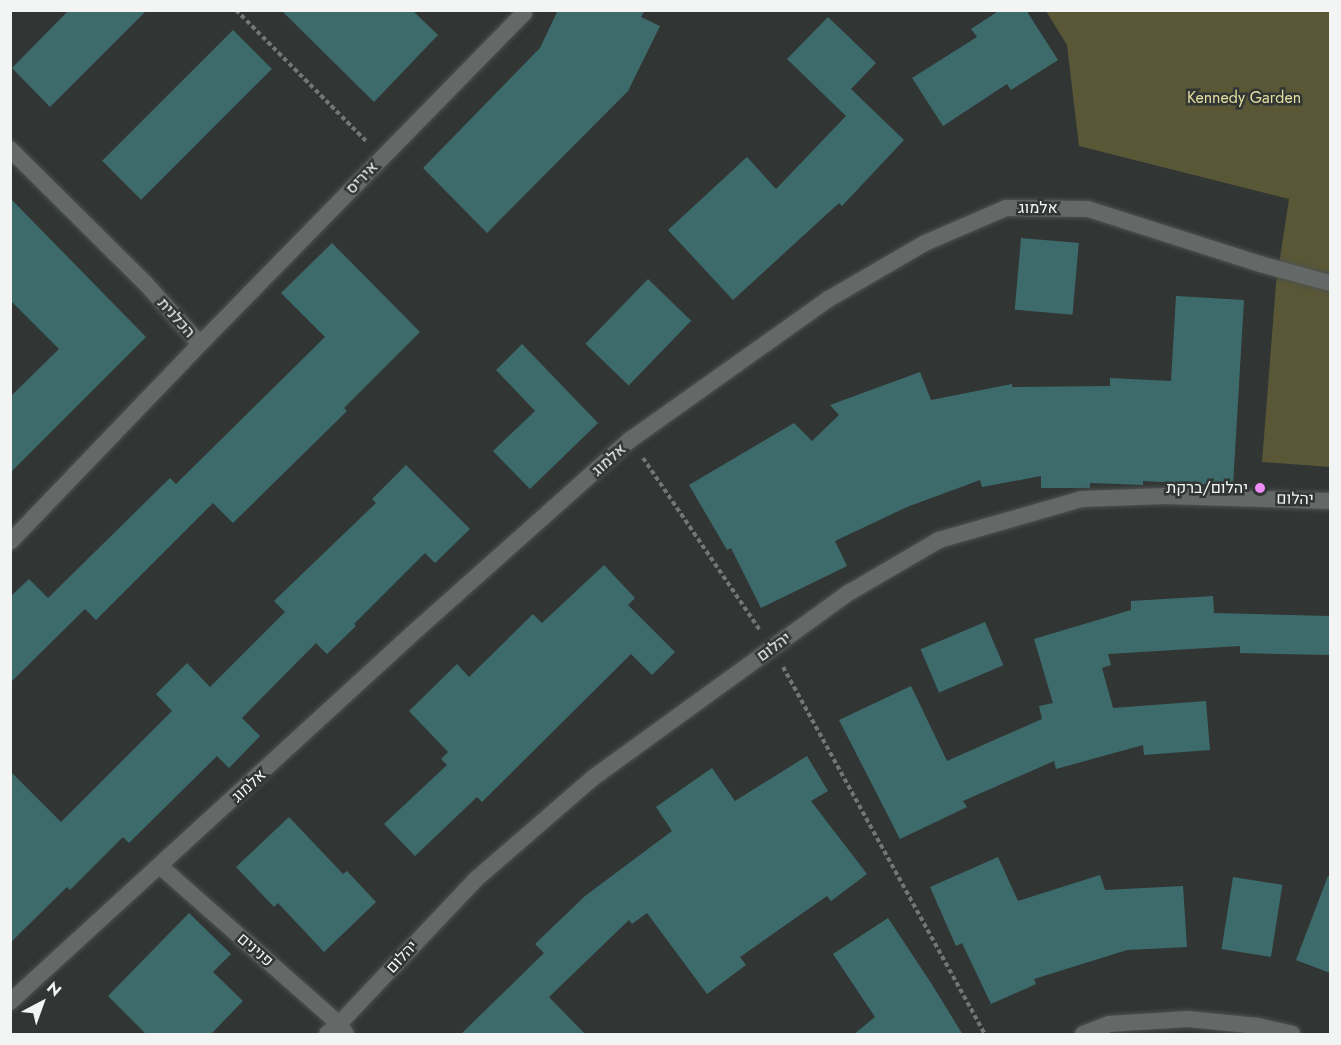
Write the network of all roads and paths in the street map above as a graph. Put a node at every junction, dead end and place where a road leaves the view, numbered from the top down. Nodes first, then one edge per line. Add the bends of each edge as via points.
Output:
1 (236, 10) edge
2 (524, 12) edge
3 (10, 149) edge
4 (382, 158) junction
5 (1330, 283) edge
6 (200, 344) junction
7 (630, 440) junction
8 (1330, 501) edge
9 (10, 542) edge
10 (773, 648) junction
11 (161, 867) junction
12 (10, 1002) edge
13 (338, 1031) edge
14 (985, 1035) edge
15 (1083, 1035) edge
16 (1292, 1035) edge

1 - 4 path
2 - 4 street, איריס
3 - 6 street, הכלנית via 145,283
4 - 6 street, איריס
5 - 7 street, אלמוג via 1088,209 1006,208 925,243 827,300
6 - 9 street, הכלנית
7 - 10 path
7 - 11 street, אלמוג via 412,634
8 - 10 street, יהלום via 1166,496 1082,499 939,540 850,592
10 - 13 street, יהלום via 594,777 483,873
10 - 14 path
11 - 12 street, אלמוג
11 - 13 street, פנינים
15 - 16 street via 1109,1024 1188,1019 1258,1026

